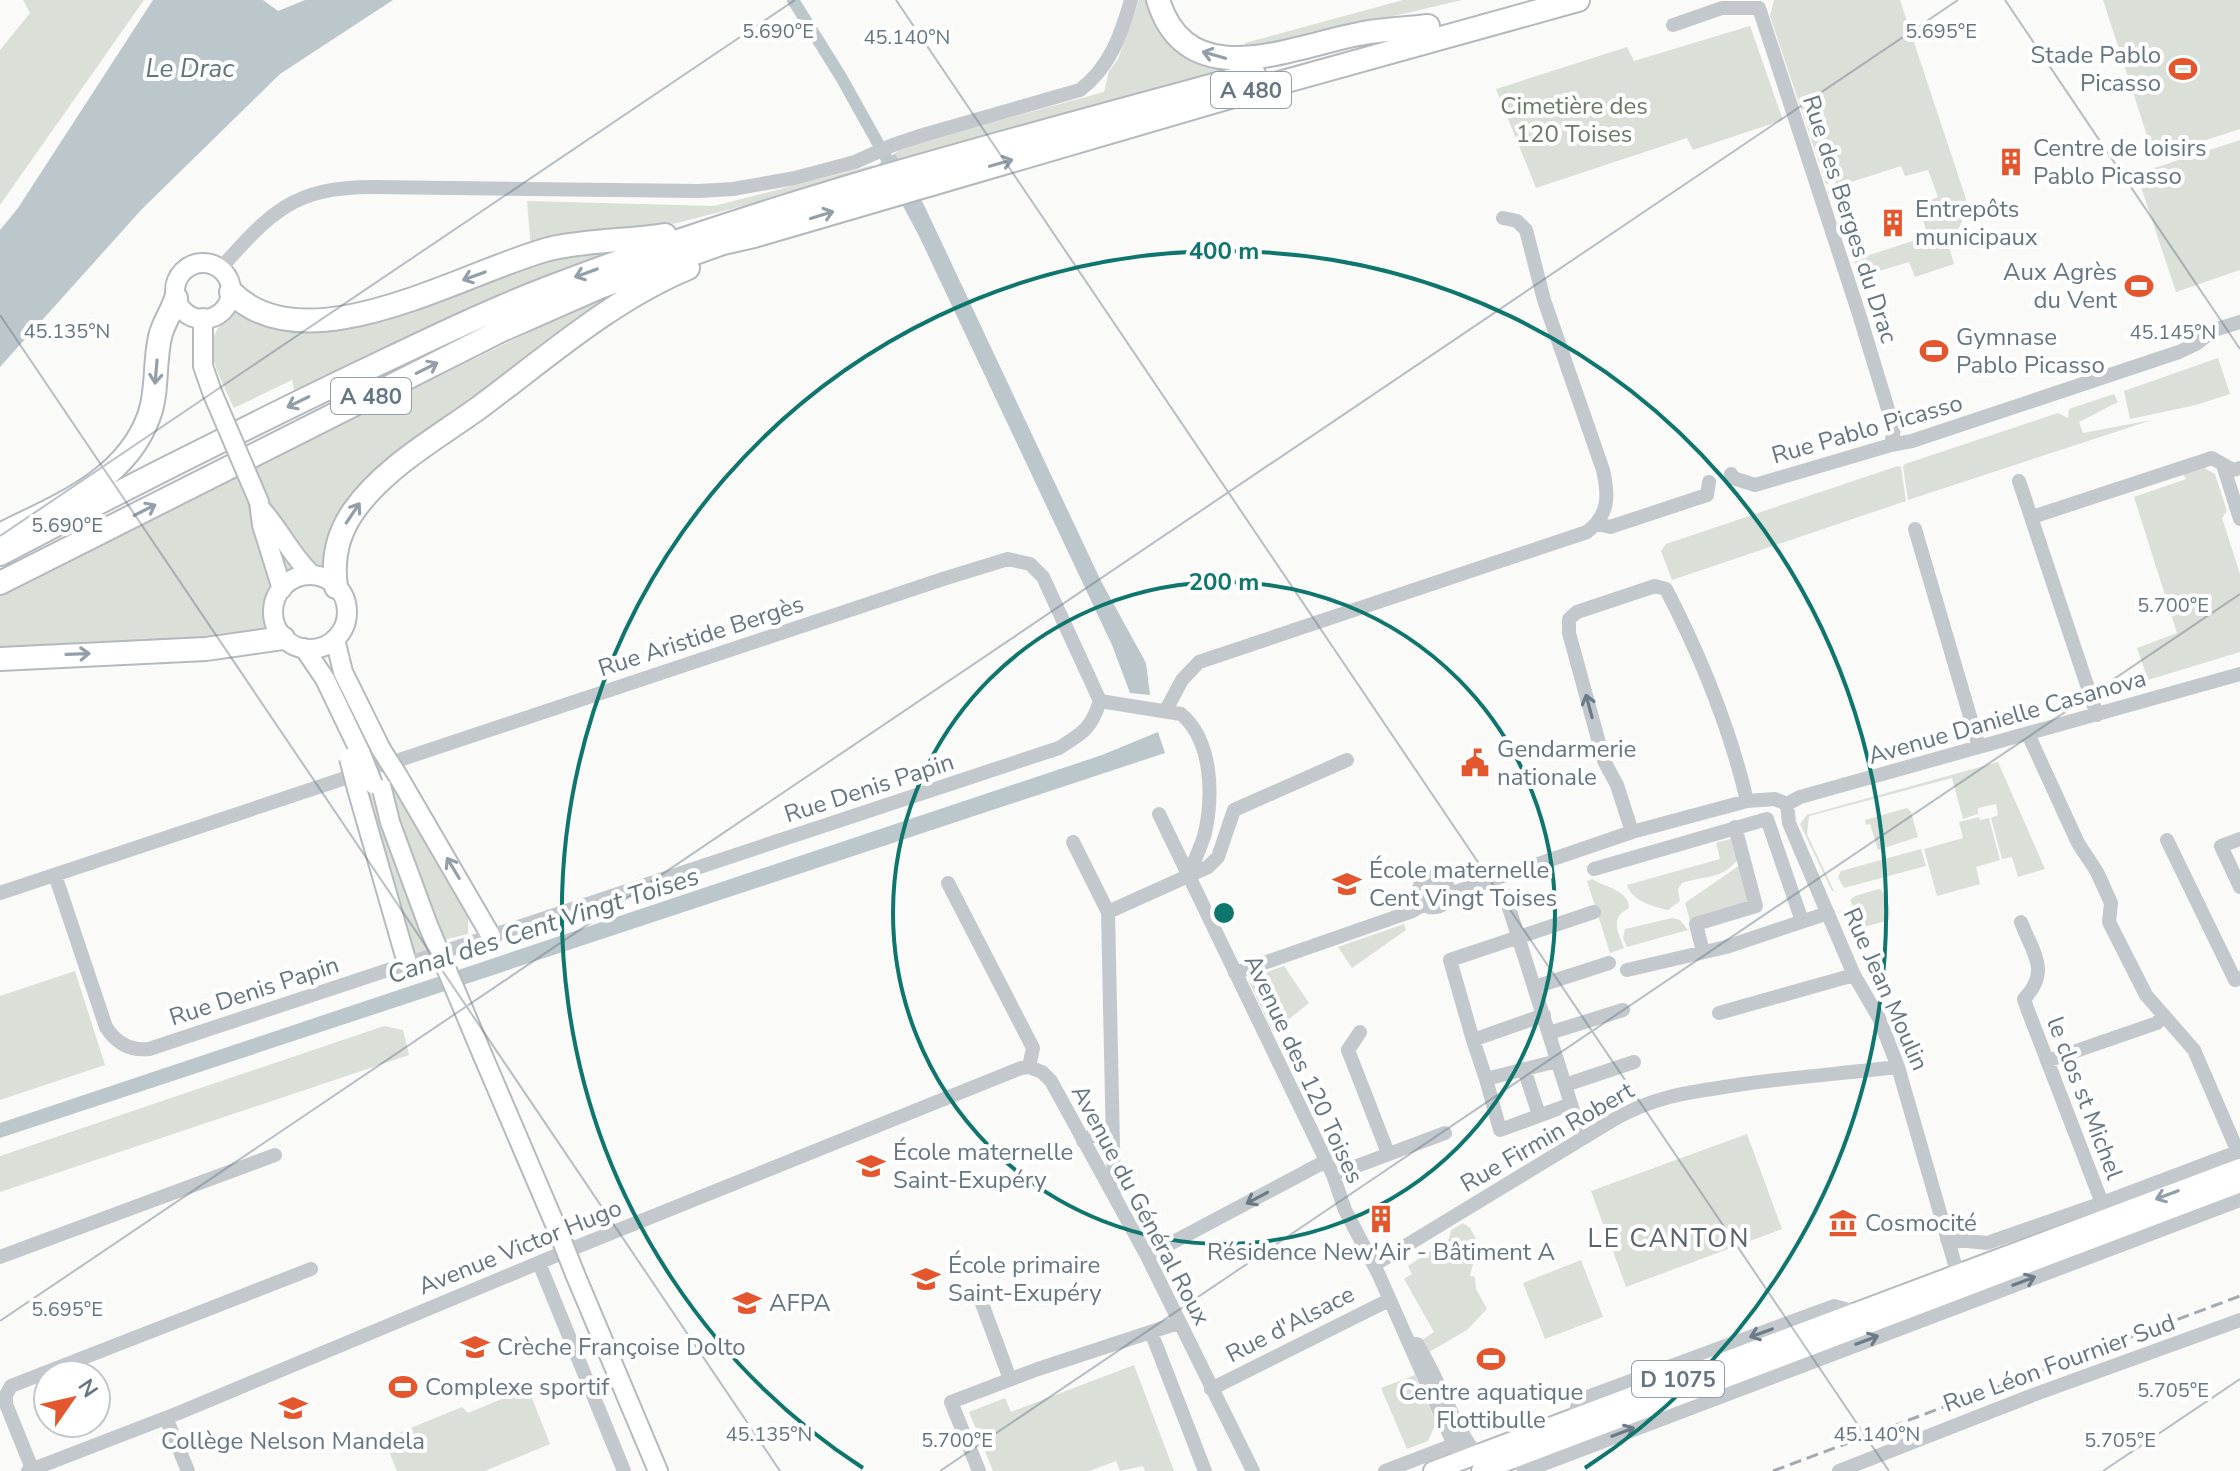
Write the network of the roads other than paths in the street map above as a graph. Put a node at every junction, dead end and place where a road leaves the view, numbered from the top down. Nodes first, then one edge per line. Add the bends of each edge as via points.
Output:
1 (1131, 0) edge
2 (1158, 0) edge
3 (1523, 0) edge
4 (1578, 0) edge
5 (1760, 4) edge
6 (1673, 25) dead end
7 (1428, 26) junction
8 (922, 176) junction
9 (885, 187) junction
10 (1503, 218) dead end
11 (713, 230) junction
12 (754, 236) junction
13 (220, 269) junction
14 (231, 292) junction
15 (176, 298) junction
16 (203, 318) junction
17 (2240, 322) edge
18 (1891, 445) junction
19 (2223, 465) junction
20 (2240, 468) edge
21 (1731, 474) dead end
22 (2019, 481) dead end
23 (1709, 482) dead end
24 (260, 505) junction
25 (2032, 517) junction
26 (2240, 519) edge
27 (1598, 524) junction
28 (1915, 529) dead end
29 (0, 535) edge
30 (0, 554) edge
31 (312, 575) junction
32 (0, 583) edge
33 (336, 587) junction
34 (282, 589) junction
35 (283, 638) junction
36 (335, 639) junction
37 (304, 648) junction
38 (0, 659) edge
39 (2240, 674) edge
40 (1100, 701) junction
41 (1166, 710) junction
42 (2097, 715) junction
43 (2028, 734) junction
44 (1979, 747) junction
45 (365, 753) junction
46 (1347, 760) dead end
47 (377, 782) junction
48 (1747, 801) junction
49 (1787, 804) junction
50 (1159, 814) dead end
51 (1735, 827) junction
52 (1632, 832) junction
53 (2240, 839) edge
54 (2167, 840) dead end
55 (1073, 842) dead end
56 (1594, 869) dead end
57 (1189, 874) junction
58 (55, 875) junction
59 (948, 883) dead end
60 (2240, 887) edge
61 (0, 893) edge
62 (1450, 894) junction
63 (1505, 895) dead end
64 (1828, 904) junction
65 (1423, 905) junction
66 (1108, 912) junction
67 (1594, 912) dead end
68 (1802, 921) junction
69 (2021, 922) dead end
70 (491, 936) junction
71 (1519, 937) junction
72 (1703, 952) junction
73 (407, 963) junction
74 (1609, 963) dead end
75 (1627, 970) dead end
76 (1235, 973) junction
77 (1854, 975) junction
78 (2240, 979) edge
79 (1535, 987) junction
80 (1623, 1010) dead end
81 (1719, 1013) dead end
82 (1544, 1015) junction
83 (2163, 1015) junction
84 (1360, 1032) dead end
85 (1549, 1033) junction
86 (1473, 1040) junction
87 (1557, 1061) junction
88 (2047, 1061) junction
89 (1634, 1062) dead end
90 (1029, 1067) junction
91 (1898, 1067) junction
92 (1524, 1069) junction
93 (1486, 1079) junction
94 (1565, 1085) junction
95 (1571, 1104) junction
96 (1539, 1115) junction
97 (1112, 1125) junction
98 (1445, 1133) dead end
99 (1582, 1139) junction
100 (1083, 1141) junction
101 (1388, 1153) junction
102 (275, 1155) dead end
103 (2239, 1157) edge
104 (1330, 1168) junction
105 (2240, 1183) edge
106 (1114, 1198) junction
107 (2240, 1200) edge
108 (2102, 1203) junction
109 (2045, 1223) junction
110 (1947, 1239) junction
111 (2040, 1243) junction
112 (2064, 1251) junction
113 (1147, 1256) junction
114 (0, 1257) edge
115 (2083, 1259) junction
116 (539, 1263) junction
117 (1374, 1265) junction
118 (311, 1269) dead end
119 (1961, 1289) junction
120 (977, 1290) dead end
121 (1389, 1300) junction
122 (1893, 1315) junction
123 (2240, 1320) edge
124 (1178, 1323) junction
125 (1151, 1332) junction
126 (1769, 1362) junction
127 (1805, 1364) junction
128 (1010, 1379) junction
129 (1211, 1389) junction
130 (166, 1418) junction
131 (1591, 1437) junction
132 (1475, 1460) edge
133 (31, 1470) edge
134 (188, 1471) edge
135 (624, 1471) edge
136 (658, 1471) edge
137 (979, 1471) edge
138 (1205, 1471) edge
139 (1253, 1471) edge
140 (1385, 1471) edge
141 (1433, 1471) edge
142 (1839, 1471) edge

1 - 13 street via 1110,57 1080,90 893,145 869,158 784,180 710,191 332,189 274,212
7 -> 2 highway via 1360,33 1234,60 1188,43
3 - 7 highway, A 480
8 -> 4 highway, A 480
5 - 6 street via 1722,8
5 - 18 street, Rue des Berges du Drac via 1894,429
7 - 8 highway, A 480
8 - 9 highway, A 480
9 - 11 highway, A 480
12 -> 9 highway, A 480
10 - 27 street via 1526,230 1544,300 1603,470 1608,490
11 -> 14 highway via 694,227 550,249 340,319 263,313 247,308
11 -> 30 highway, A 480 via 502,307 280,411
32 -> 12 highway, A 480 via 502,330 658,265
33 -> 12 highway via 334,556 340,536 353,512 388,475 631,297
13 - 14 main road
13 - 15 main road via 204,263 187,268 177,281
14 - 16 main road via 222,311
15 - 16 main road via 186,313
15 -> 29 highway via 160,336 150,413 129,453 91,487
16 - 24 main road, bridge via 203,366
17 - 18 street, Rue Pablo Picasso via 2214,330 2179,352
18 - 21 street, Rue Pablo Picasso via 1755,485
19 - 20 street
19 - 25 street via 2212,458
19 - 26 street
22 - 25 street
23 - 27 street via 1707,495 1610,527
24 - 31 main road
24 - 34 main road
25 - 42 street
27 - 41 street via 1199,662
28 - 44 street
31 - 33 main road
31 - 34 main road via 295,578
33 - 36 main road via 347,610
34 - 35 main road via 273,614
35 - 37 main road
38 -> 35 highway via 206,649
36 - 37 main road
36 - 45 main road
37 - 45 main road
39 - 42 street, Avenue Danielle Casanova
40 - 41 street
40 - 58 street, Rue Aristide Bergès via 1043,577 1030,564 1008,559
40 - 70 street, Rue Denis Papin via 1084,733 1059,748
41 - 57 street via 1189,721 1209,772 1204,835
42 - 43 street, Avenue Danielle Casanova
43 - 44 street, Avenue Danielle Casanova
43 - 83 street via 2111,903 2109,922 2146,995
44 - 49 street, Avenue Danielle Casanova
45 - 47 main road, bridge
45 - 47 main road, bridge
46 - 57 street via 1234,810 1218,857
70 -> 47 main road
47 - 73 main road
47 - 136 main road, bridge via 428,925
48 - 49 street via 1775,799
48 - 52 street
52 -> 48 street via 1604,761 1569,619 1655,586 1666,589 1703,673 1737,759
49 - 64 street, Rue Jean Moulin via 1789,823
50 - 57 street, Avenue des 120 Toises
51 - 56 street
51 - 68 street, Rue Jean Moulin via 1767,819
51 - 72 street via 1756,906 1696,924
52 - 62 street
53 - 60 street via 2221,846
54 - 78 street via 2235,980
55 - 66 street
57 - 66 street
57 - 76 street, Avenue des 120 Toises
58 - 61 street, Rue Aristide Bergès
58 - 73 street, Rue Denis Papin via 103,1020 112,1036 141,1050
59 - 90 street via 1033,1048
62 - 65 street via 1440,908
62 - 65 street via 1443,879 1429,877 1417,889
63 - 71 street
64 - 68 street
64 - 77 street, Rue Jean Moulin
65 - 76 street
66 - 97 street
67 - 71 street
68 - 72 street
69 - 88 street, le clos st Michel via 2040,972 2039,983 2024,999
70 - 73 street, Rue Denis Papin
71 - 79 street
71 - 86 street via 1450,960
72 - 75 street
74 - 79 street
76 - 104 street, Avenue des 120 Toises
77 - 81 street
77 - 91 street, Rue Jean Moulin via 1879,1018
79 - 82 street
80 - 85 street
82 - 85 street
82 - 86 street
83 - 88 street via 2157,1023
83 - 103 street via 2194,1050
84 - 101 street via 1345,1043
85 - 87 street
86 - 93 street
87 - 92 street
87 - 94 street
88 - 108 street, le clos st Michel
89 - 94 street
90 - 100 street, Avenue du Général Roux via 1051,1081
90 - 116 street, Avenue Victor Hugo
91 - 99 street, Rue Firmin Robert via 1677,1093 1639,1105
91 - 110 street, Rue Jean Moulin
92 - 93 street
92 - 96 street
93 - 96 street via 1500,1130
94 - 95 street
95 - 96 street
95 - 99 street
97 - 100 street
97 - 106 street
98 - 101 street
99 - 117 street, Rue Firmin Robert
100 - 106 street, Avenue du Général Roux
101 - 104 street
102 - 114 street
103 - 108 street
103 -> 111 main road, D 1075
104 -> 113 street
104 - 117 street, Avenue des 120 Toises
105 - 112 main road, D 1075
106 - 113 street, Avenue du Général Roux
107 - 115 street
108 - 109 street
109 - 110 street via 1987,1243
109 - 111 street
110 - 119 street, Rue Jean Moulin
111 - 119 main road, D 1075
112 - 115 street
112 - 119 main road, D 1075
113 - 124 street, Avenue du Général Roux
119 -> 115 street
116 - 130 street, Avenue Victor Hugo
116 - 135 street
117 - 121 street, Avenue des 120 Toises
118 - 133 street via 11,1386 6,1404
119 - 122 main road, D 1075
119 - 122 street
120 - 128 street
121 - 129 street, Rue d'Alsace
121 - 132 street, Avenue des 120 Toises
122 - 126 main road, D 1075
127 -> 122 street
122 -> 132 main road, D 1075 via 1857,1312
123 - 142 street, Rue Léon Fournier Sud
124 - 125 street
124 - 129 street, Avenue du Général Roux
125 - 128 street
125 - 138 street
126 - 127 street
126 - 131 main road, D 1075
131 -> 127 street
128 - 137 street via 951,1402
129 - 139 street, Avenue du Général Roux
130 - 133 street, Avenue Victor Hugo
130 - 134 street
131 - 132 main road, D 1075 via 1518,1457
132 - 140 street
132 - 141 main road, D 1075

